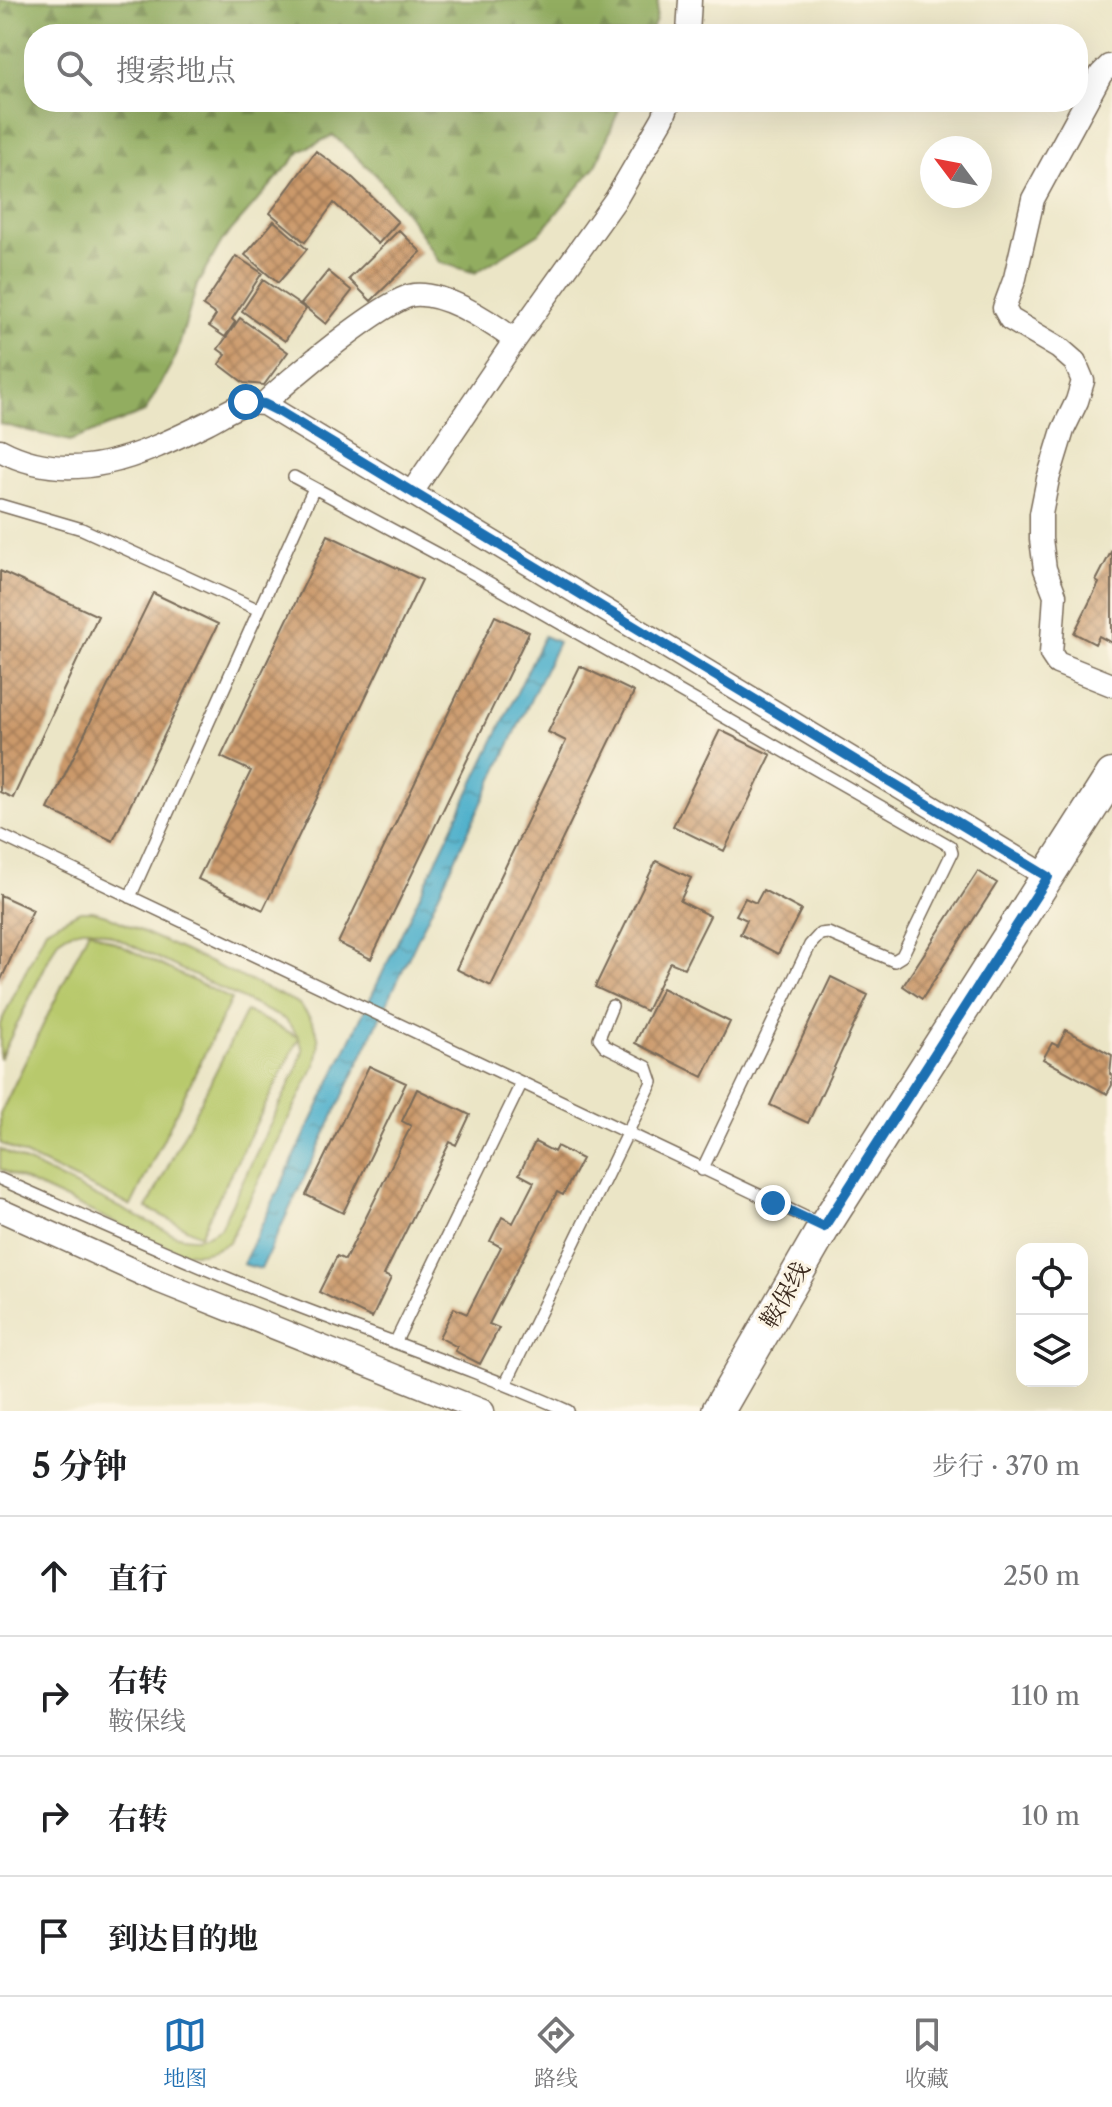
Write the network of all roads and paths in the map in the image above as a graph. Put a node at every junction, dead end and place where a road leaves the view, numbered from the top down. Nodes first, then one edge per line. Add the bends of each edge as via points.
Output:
1 (690, 0) edge
2 (689, 24) edge
3 (1112, 66) edge
4 (1088, 98) edge
5 (665, 112) edge
6 (1080, 112) edge
7 (515, 340) junction
8 (264, 404) junction
9 (0, 450) edge
10 (294, 477) dead end
11 (314, 488) junction
12 (412, 492) junction
13 (0, 505) edge
14 (259, 610) junction
15 (1112, 685) edge
16 (1112, 775) edge
17 (0, 835) edge
18 (1048, 877) junction
19 (130, 897) junction
20 (612, 1006) dead end
21 (521, 1084) junction
22 (627, 1134) junction
23 (702, 1170) junction
24 (0, 1179) edge
25 (0, 1210) edge
26 (824, 1227) junction
27 (396, 1341) junction
28 (506, 1383) junction
29 (483, 1411) edge
30 (568, 1411) edge
31 (718, 1411) edge

1 - 2 street
3 - 4 street
5 - 7 street via 616,199
6 - 15 street via 1033,199 1004,308 1010,319 1075,362 1083,381 1063,430 1041,514 1045,569 1055,595 1051,654 1057,663
7 - 8 street via 483,317 436,297 412,295 299,370
7 - 12 street
8 - 9 street via 246,402 158,447 109,463 69,469 36,465
8 - 12 street
10 - 11 lane
11 - 14 lane
11 - 23 lane via 950,846 952,853 902,956 894,961 828,933 810,945
12 - 18 street
13 - 14 lane via 82,529
14 - 19 lane
16 - 18 main road, 鞍保线
17 - 19 lane
18 - 26 main road, 鞍保线
19 - 21 lane
20 - 22 lane via 599,1038 647,1067 652,1082
21 - 22 lane
21 - 27 lane
22 - 23 lane
22 - 28 lane
23 - 26 lane
24 - 27 lane via 267,1294
25 - 29 street via 155,1280
26 - 31 main road, 鞍保线
27 - 28 lane
28 - 30 lane

